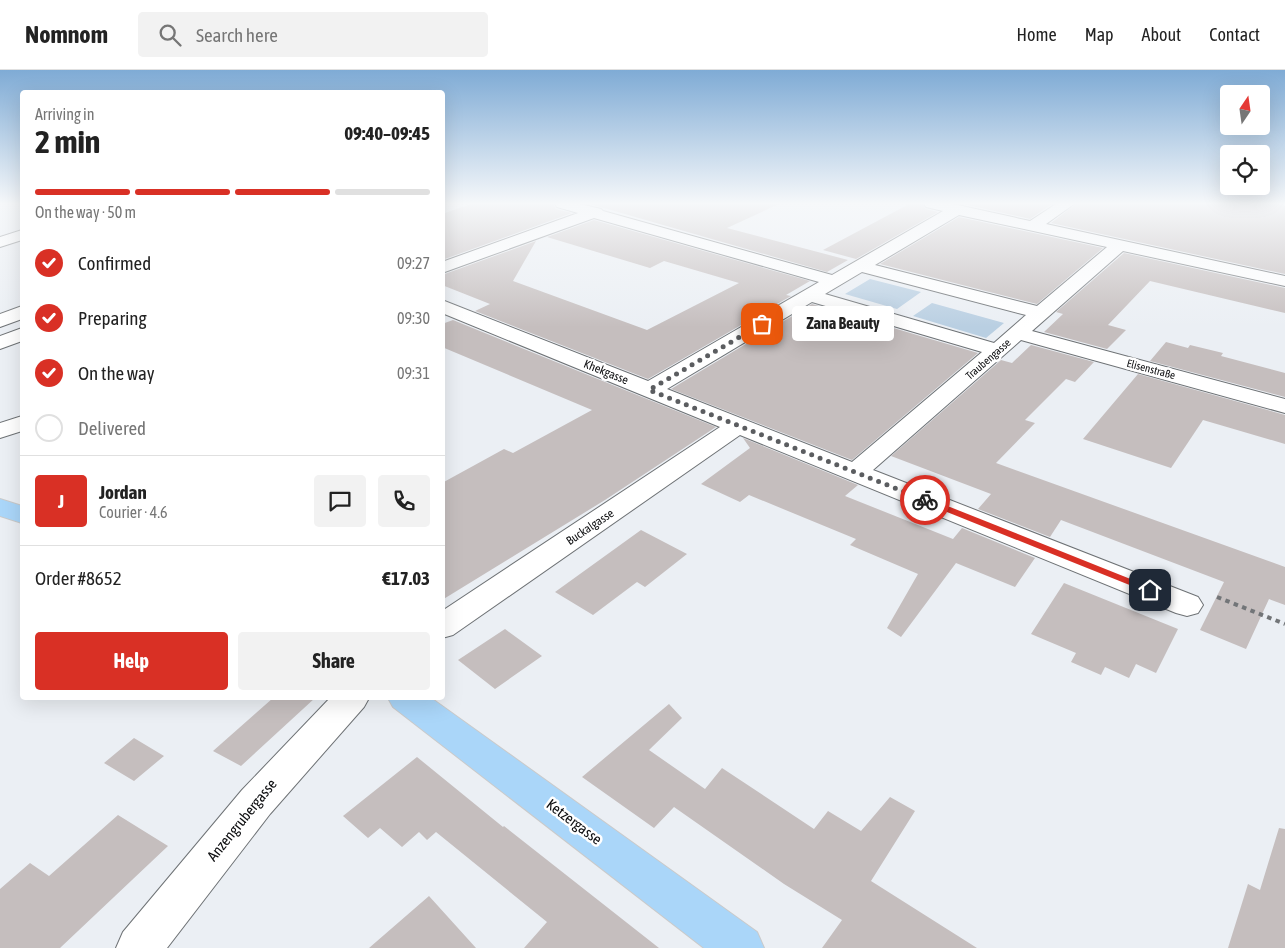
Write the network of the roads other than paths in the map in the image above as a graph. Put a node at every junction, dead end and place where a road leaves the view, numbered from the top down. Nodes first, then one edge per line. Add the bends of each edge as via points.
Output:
1 (505, 245) edge
2 (706, 245) edge
3 (895, 245) edge
4 (1120, 245) joint
5 (859, 266) junction
6 (445, 267) edge
7 (834, 281) junction
8 (1285, 281) edge
9 (810, 296) junction
10 (445, 307) edge
11 (20, 313) edge
12 (1040, 313) junction
13 (0, 321) edge
14 (1018, 333) junction
15 (20, 335) edge
16 (0, 343) edge
17 (998, 350) junction
18 (649, 390) junction
19 (1285, 406) edge
20 (20, 424) edge
21 (738, 426) junction
22 (0, 431) edge
23 (856, 472) junction
24 (0, 507) edge
25 (20, 514) edge
26 (1187, 605) road end
27 (445, 625) edge
28 (349, 700) edge
29 (409, 700) edge
30 (139, 948) edge
31 (741, 948) edge

1 - 6 street
2 - 7 street
3 - 5 street
4 - 8 street
4 - 12 street, Traubengasse
5 - 7 street
5 - 12 street
7 - 9 street
9 - 17 street
9 - 18 street
10 - 18 street, Khekgasse
11 - 13 street
12 - 14 street, Traubengasse
14 - 17 street, Traubengasse
14 - 19 street, Elisenstraße
15 - 16 street
17 - 23 street, Traubengasse
18 - 21 street, Khekgasse
20 - 22 street
21 - 23 street, Khekgasse
21 - 27 street, Buckalgasse
23 - 26 street, Khekgasse
24 - 25 main road
28 - 30 street, Anzengrubergasse via 256,802
29 - 31 main road, Ketzergasse

